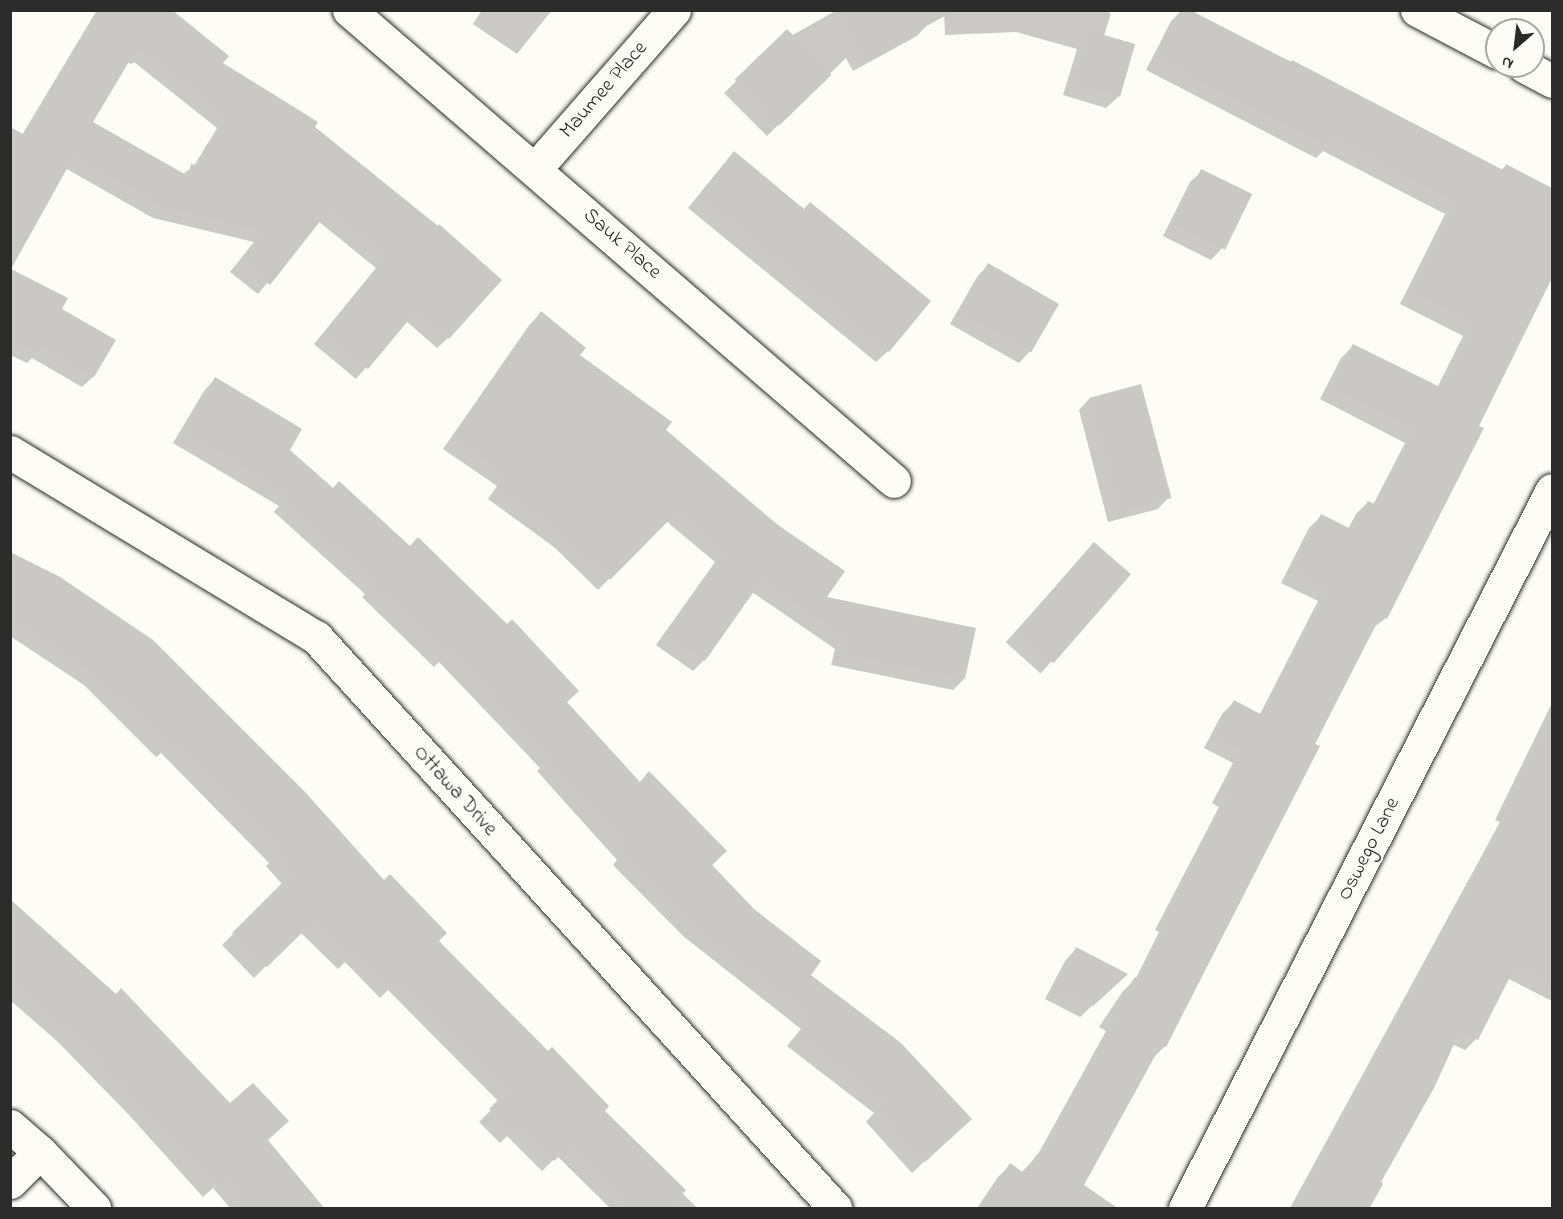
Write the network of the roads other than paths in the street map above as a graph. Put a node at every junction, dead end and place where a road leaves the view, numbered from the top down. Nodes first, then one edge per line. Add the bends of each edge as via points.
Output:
1 (349, 10) edge
2 (674, 10) edge
3 (1417, 10) edge
4 (1485, 46) edge
5 (535, 168) junction
6 (10, 452) edge
7 (894, 481) dead end
8 (1552, 490) edge
9 (10, 1126) edge
10 (40, 1152) junction
11 (10, 1182) edge
12 (94, 1209) edge
13 (835, 1209) edge
14 (1185, 1209) edge

1 - 5 street, Sauk Place
2 - 5 street, Maumee Place
3 - 4 street
5 - 7 street, Sauk Place
6 - 13 street, Ottawa Drive via 316,637
8 - 14 street, Oswego Lane
9 - 10 street
10 - 11 street
10 - 12 street

